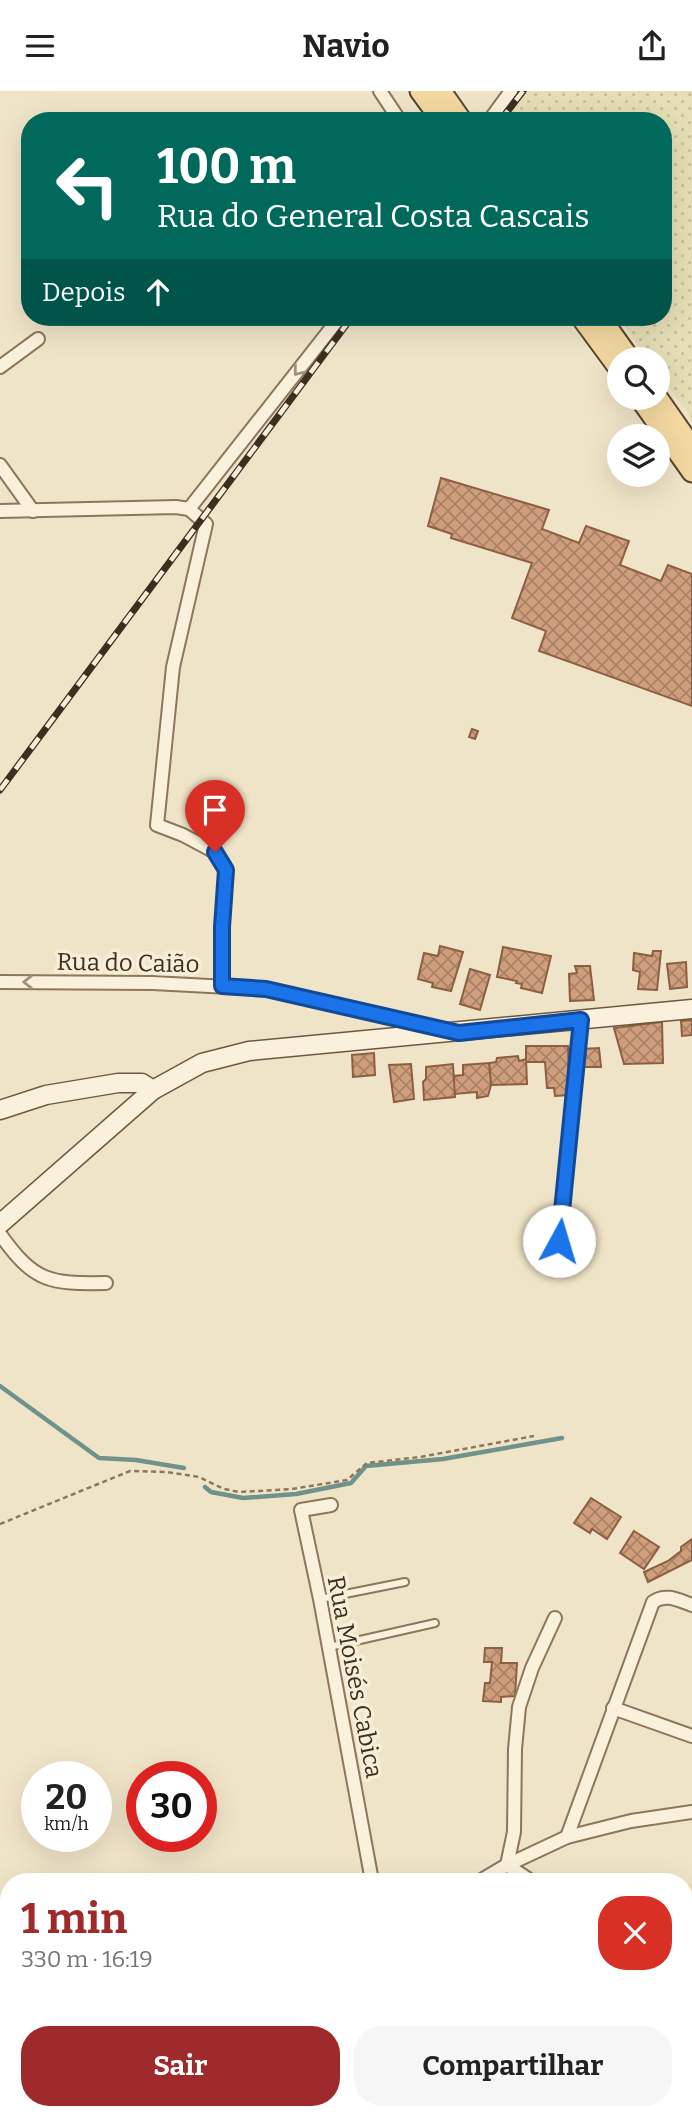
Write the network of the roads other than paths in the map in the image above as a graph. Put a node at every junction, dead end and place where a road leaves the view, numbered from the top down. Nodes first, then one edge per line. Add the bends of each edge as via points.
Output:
1 (380, 91) edge
2 (420, 91) edge
3 (441, 91) edge
4 (511, 91) edge
5 (394, 112) edge
6 (435, 112) edge
7 (456, 112) edge
8 (496, 112) edge
9 (333, 326) edge
10 (588, 326) edge
11 (606, 326) edge
12 (38, 339) dead end
13 (621, 347) edge
14 (607, 352) edge
15 (0, 367) edge
16 (648, 410) edge
17 (666, 410) edge
18 (692, 447) edge
19 (0, 465) edge
20 (692, 472) edge
21 (189, 509) junction
22 (33, 510) junction
23 (0, 512) edge
24 (0, 982) edge
25 (222, 986) junction
26 (692, 1009) edge
27 (581, 1020) junction
28 (459, 1033) junction
29 (153, 1090) junction
30 (0, 1111) edge
31 (0, 1224) edge
32 (0, 1234) edge
33 (559, 1241) dead end
34 (106, 1283) dead end
35 (331, 1505) dead end
36 (405, 1582) dead end
37 (320, 1599) junction
38 (692, 1605) edge
39 (555, 1618) dead end
40 (435, 1623) dead end
41 (329, 1647) junction
42 (613, 1708) junction
43 (692, 1736) edge
44 (692, 1812) edge
45 (567, 1837) junction
46 (506, 1865) junction
47 (371, 1873) edge
48 (493, 1873) edge
49 (518, 1873) edge

1 - 5 street
2 - 6 main road
3 - 7 main road
4 - 8 street
9 -> 21 street
10 - 14 main road
11 - 13 main road
12 - 15 street
16 - 20 main road
17 - 18 main road
19 - 22 street
21 - 22 street
21 - 25 street via 206,524 173,667 157,825 215,852 226,870
22 - 23 street
25 -> 24 street, Rua do Caião
25 - 28 street, Rua do Caião via 266,989
26 - 27 main road
27 - 28 main road
27 - 33 street
28 - 29 main road via 249,1051 202,1063
29 - 30 main road via 142,1083 118,1083 46,1095
29 - 31 main road
32 - 34 street via 26,1267 41,1277 74,1284
35 - 37 street, Rua Moisés Cabica via 301,1510
36 - 37 lane
37 - 41 street, Rua Moisés Cabica
38 - 42 street via 667,1597 653,1602
39 - 46 street via 519,1707 514,1832
40 - 41 lane
41 - 47 street, Rua Moisés Cabica
42 - 43 street
42 - 45 street
44 - 45 street
45 - 46 street
46 - 48 street
46 - 49 street

